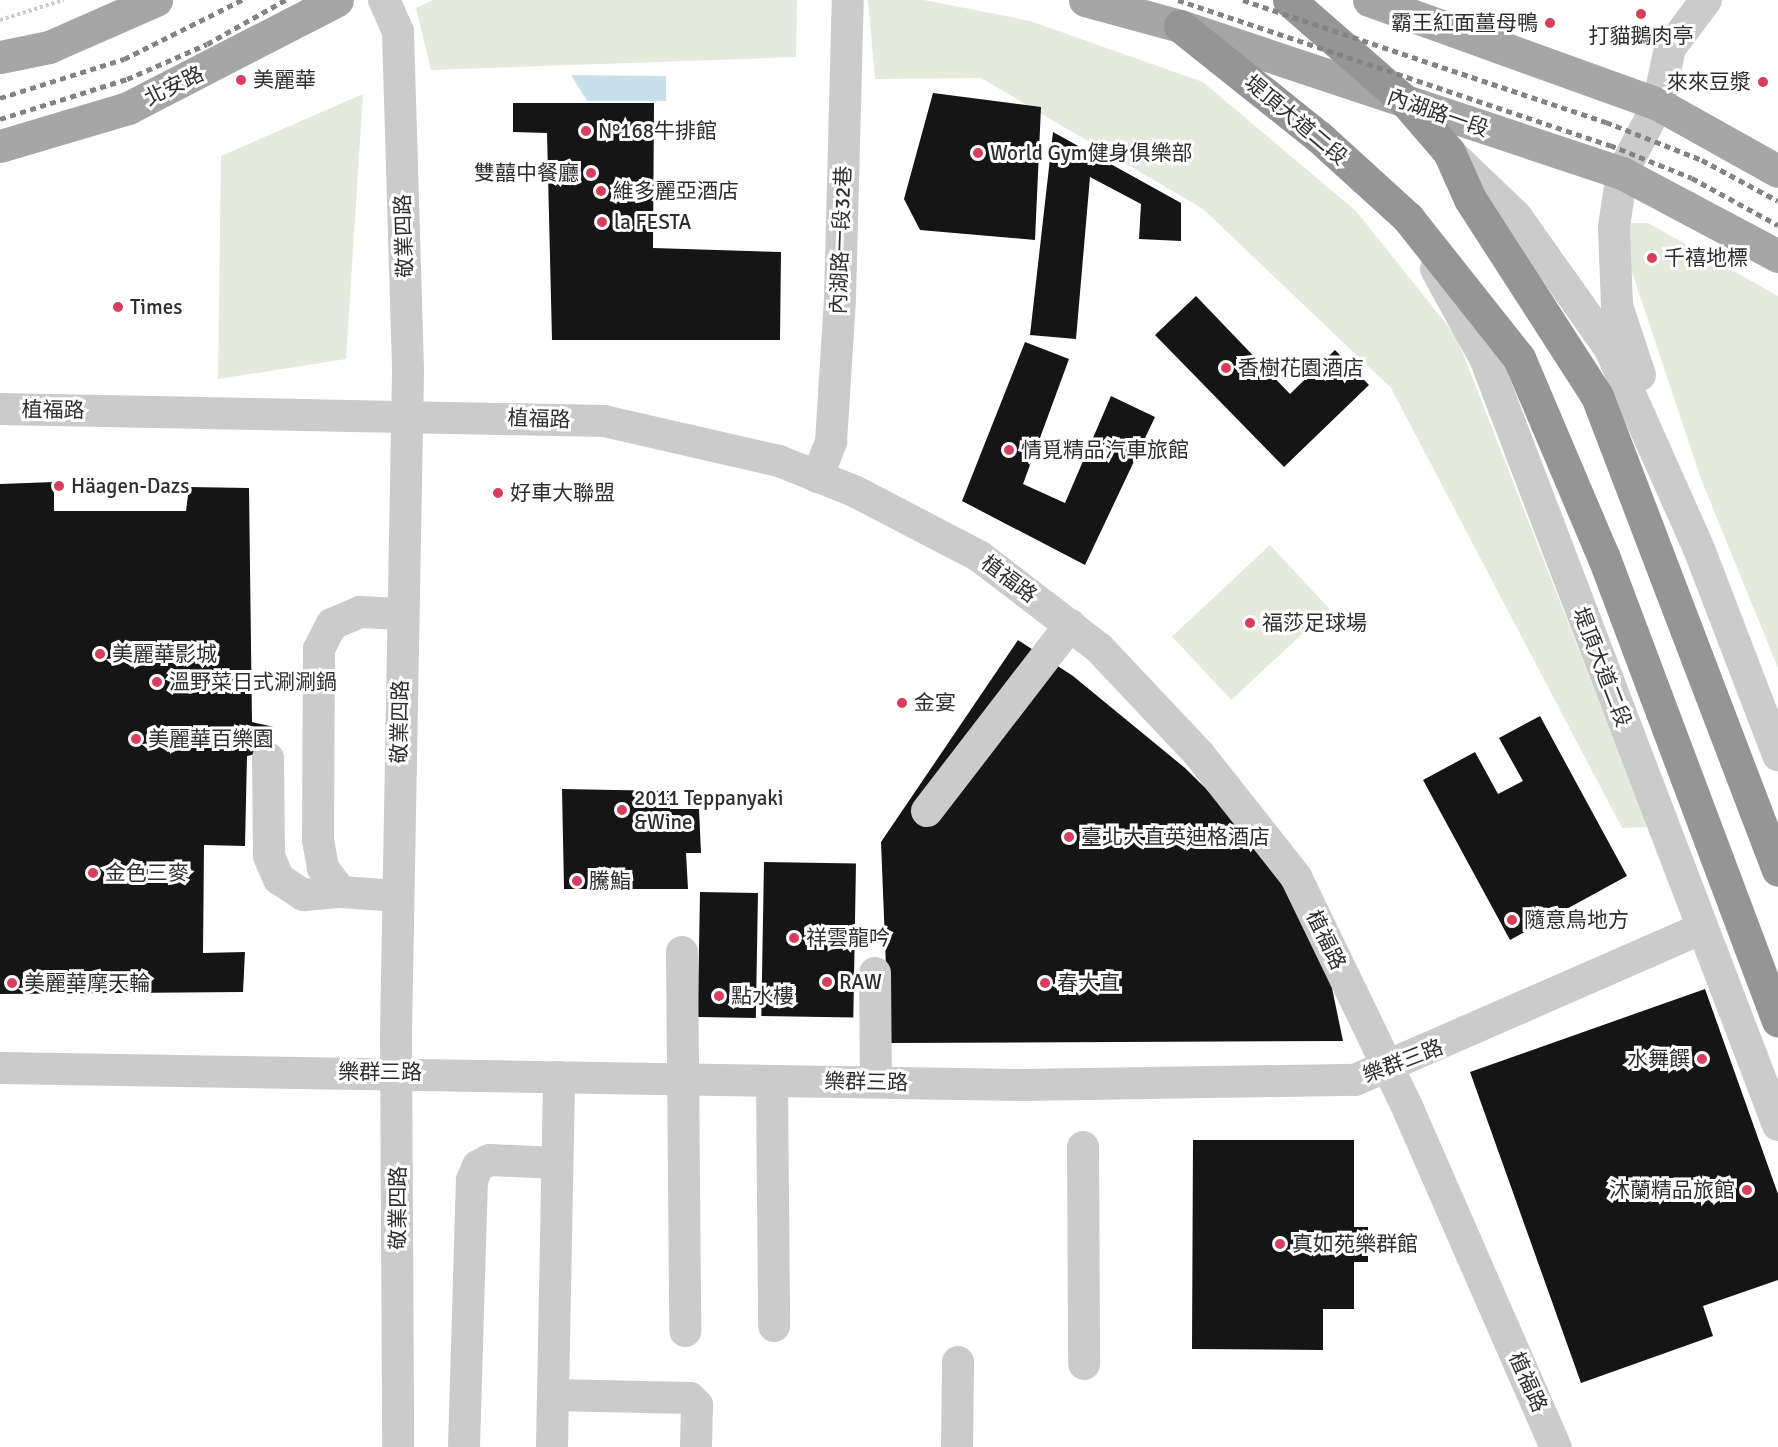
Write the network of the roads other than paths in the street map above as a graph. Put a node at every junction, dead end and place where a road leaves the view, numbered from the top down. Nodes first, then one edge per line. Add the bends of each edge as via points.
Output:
1 (156, 0) edge
2 (337, 0) edge
3 (384, 0) edge
4 (848, 0) edge
5 (1085, 0) edge
6 (1289, 0) edge
7 (1369, 0) edge
8 (1706, 0) edge
9 (1180, 26) junction
10 (0, 57) edge
11 (1407, 102) junction
12 (1658, 104) junction
13 (0, 146) edge
14 (1449, 152) junction
15 (1778, 171) edge
16 (1622, 173) junction
17 (1408, 218) junction
18 (1778, 256) edge
19 (0, 409) edge
20 (408, 415) junction
21 (817, 477) junction
22 (1699, 549) junction
23 (401, 614) junction
24 (1071, 625) junction
25 (1778, 755) edge
26 (268, 758) dead end
27 (927, 811) dead end
28 (1778, 870) edge
29 (341, 892) junction
30 (398, 896) junction
31 (1701, 929) junction
32 (681, 952) dead end
33 (875, 973) dead end
34 (1778, 1020) edge
35 (0, 1068) edge
36 (1386, 1068) junction
37 (397, 1072) junction
38 (559, 1077) junction
39 (680, 1079) junction
40 (772, 1081) junction
41 (876, 1082) junction
42 (1778, 1125) edge
43 (1083, 1147) dead end
44 (557, 1163) junction
45 (774, 1326) dead end
46 (685, 1331) dead end
47 (958, 1362) dead end
48 (1084, 1364) dead end
49 (553, 1395) junction
50 (398, 1447) edge
51 (464, 1447) edge
52 (552, 1447) edge
53 (696, 1447) edge
54 (957, 1447) edge
55 (1556, 1447) edge

1 - 10 main road via 49,47
2 - 13 main road, 北安路 via 128,108
3 - 20 street, 敬業四路 via 398,32
4 - 21 street, 內湖路一段32巷 via 840,297 831,442
5 - 9 main road, 內湖路一段
6 - 11 highway
7 - 12 main road
8 - 12 street via 1670,48
9 - 11 main road, 內湖路一段
9 - 17 highway, 堤頂大道二段 via 1318,136
11 - 14 highway
11 - 16 main road, 內湖路一段
12 - 15 main road
12 - 16 street
14 - 22 street via 1516,216 1610,349
14 - 28 highway via 1470,199 1597,396
16 - 18 main road, 內湖路一段
16 - 22 street via 1614,227 1617,306
17 - 31 street, 堤頂大道二段 via 1485,358
17 - 34 highway, 堤頂大道二段 via 1520,358 1604,558
19 - 20 street, 植福路
20 - 21 street, 植福路 via 604,421 778,461
20 - 23 street, 敬業四路
21 - 24 street, 植福路 via 979,556
22 - 25 street
23 - 29 street via 360,612 341,620 332,624 319,649 318,841 324,868
23 - 30 street, 敬業四路
24 - 27 street
24 - 36 street, 植福路 via 1199,754 1296,877
26 - 29 street via 269,856 279,879 304,895
29 - 30 street
30 - 37 street, 敬業四路
31 - 36 street, 樂群三路
31 - 42 street, 堤頂大道二段
32 - 39 street
33 - 41 street
35 - 37 street, 樂群三路
36 - 41 street, 樂群三路 via 1355,1080
36 - 55 street, 植福路
37 - 38 street, 樂群三路
37 - 50 street, 敬業四路
38 - 39 street, 樂群三路
38 - 44 street
39 - 40 street, 樂群三路
39 - 46 street
40 - 41 street, 樂群三路
40 - 45 street
43 - 48 street
44 - 49 street
44 - 51 street via 490,1160 478,1166 472,1180
47 - 54 street
49 - 52 street
49 - 53 street via 690,1398 696,1405

